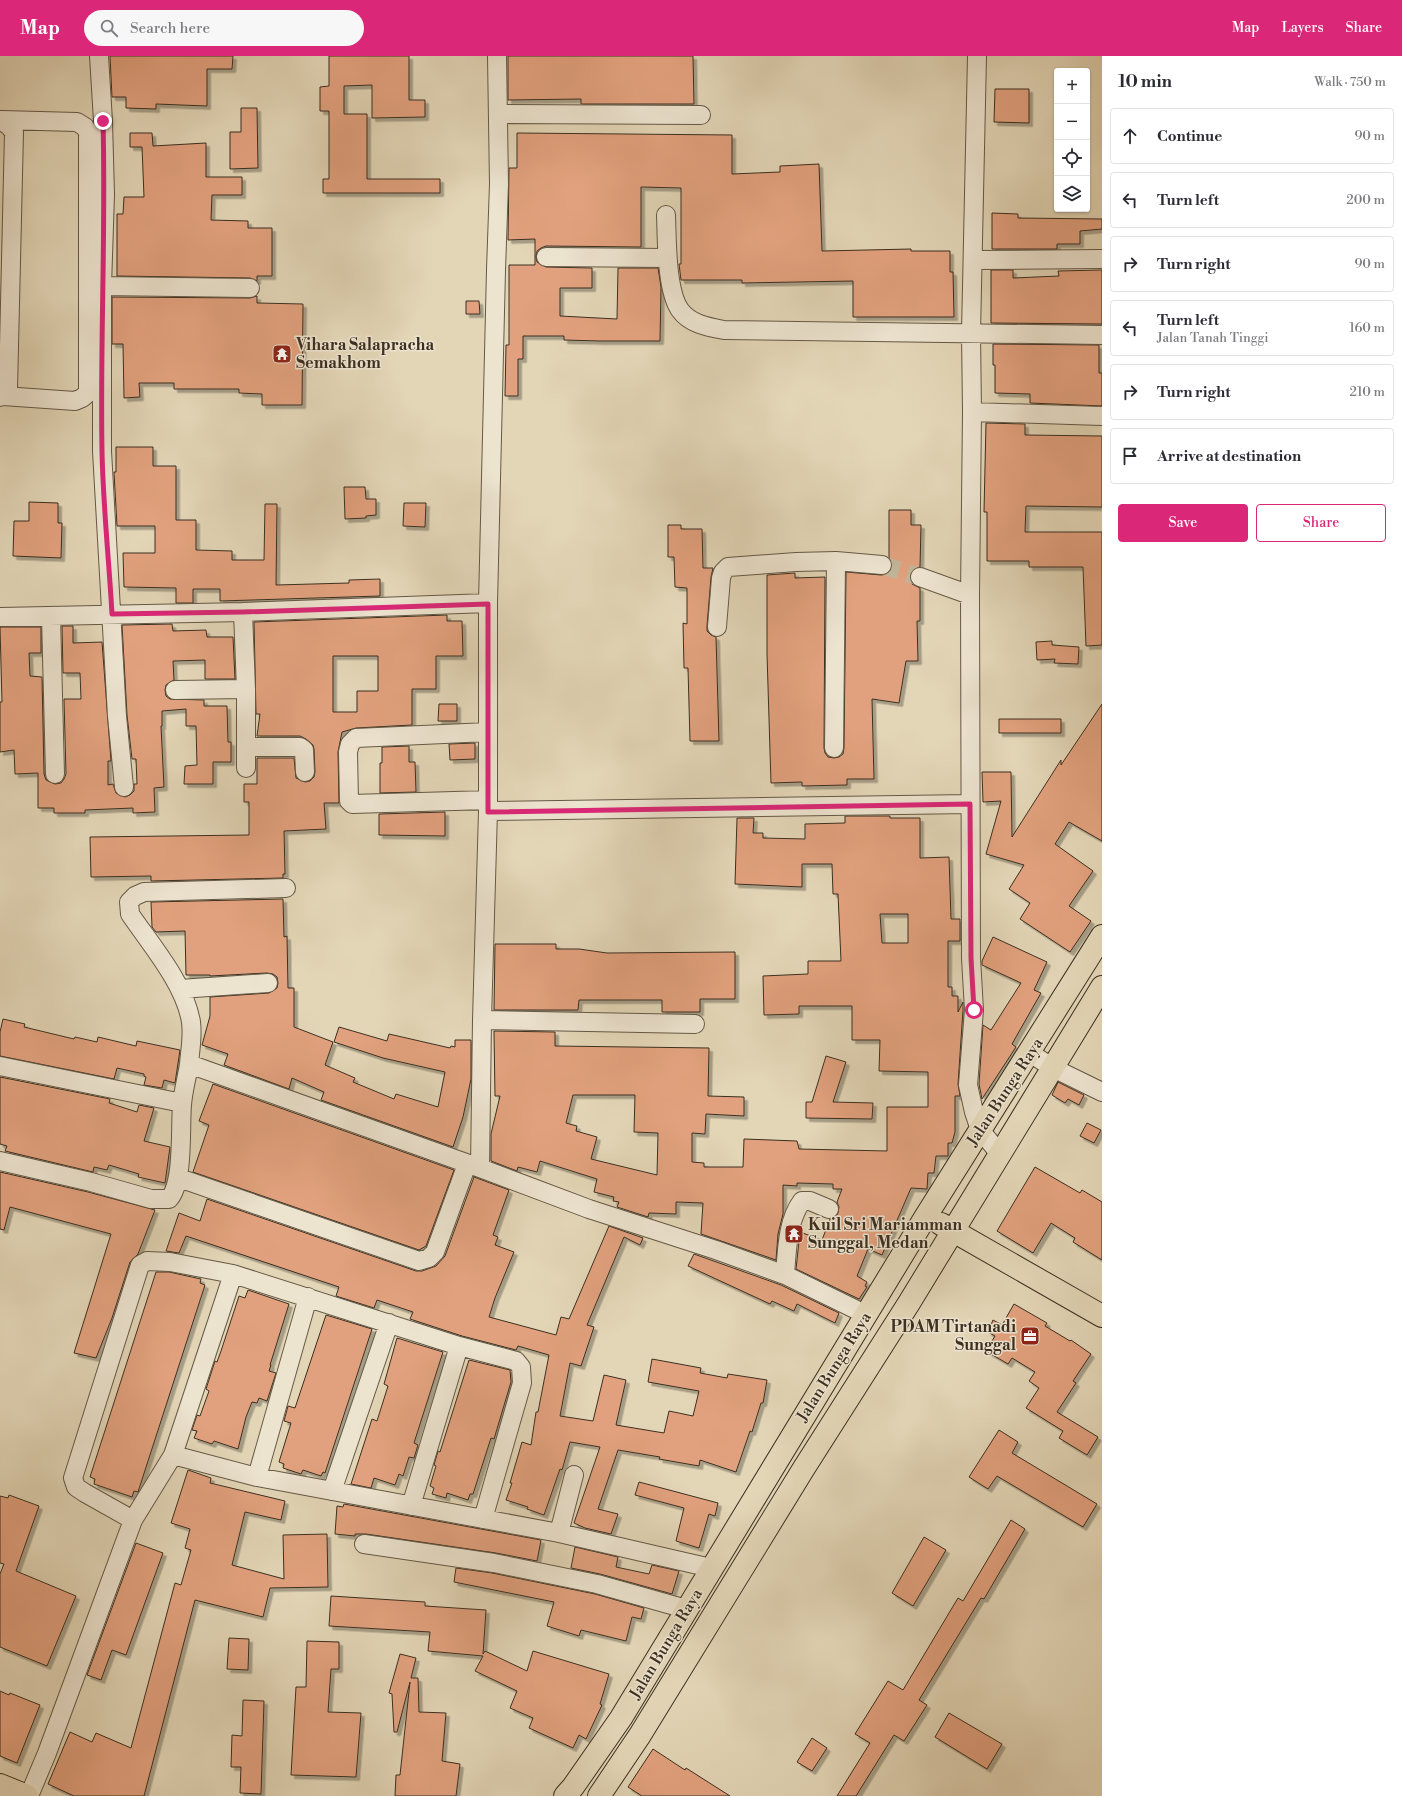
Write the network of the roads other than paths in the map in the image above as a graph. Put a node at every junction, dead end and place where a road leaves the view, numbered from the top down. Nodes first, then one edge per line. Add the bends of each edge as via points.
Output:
1 (99, 56) edge
2 (497, 56) edge
3 (977, 56) edge
4 (499, 114) junction
5 (701, 115) dead end
6 (1, 120) edge
7 (666, 215) dead end
8 (546, 257) dead end
9 (667, 258) junction
10 (1102, 259) edge
11 (973, 260) junction
12 (102, 286) junction
13 (250, 288) dead end
14 (971, 333) junction
15 (1102, 336) edge
16 (1, 397) edge
17 (972, 412) junction
18 (1102, 416) edge
19 (836, 561) junction
20 (882, 565) tunnel mouth
21 (920, 577) tunnel mouth
22 (970, 595) junction
23 (488, 604) junction
24 (243, 612) junction
25 (112, 614) junction
26 (51, 616) junction
27 (0, 617) edge
28 (717, 627) dead end
29 (246, 689) junction
30 (175, 690) dead end
31 (488, 732) junction
32 (246, 747) junction
33 (834, 748) dead end
34 (246, 768) dead end
35 (305, 772) dead end
36 (55, 774) dead end
37 (124, 786) dead end
38 (970, 804) junction
39 (488, 806) junction
40 (286, 888) dead end
41 (1102, 936) edge
42 (268, 983) dead end
43 (1102, 987) edge
44 (180, 988) junction
45 (482, 1020) junction
46 (695, 1024) dead end
47 (1030, 1053) junction
48 (189, 1064) junction
49 (0, 1066) edge
50 (1053, 1068) junction
51 (1102, 1092) edge
52 (182, 1103) junction
53 (980, 1130) junction
54 (1000, 1154) junction
55 (0, 1161) edge
56 (473, 1166) junction
57 (178, 1178) junction
58 (829, 1209) dead end
59 (926, 1216) junction
60 (953, 1231) junction
61 (233, 1274) junction
62 (785, 1275) junction
63 (308, 1296) junction
64 (866, 1315) junction
65 (1102, 1316) edge
66 (389, 1323) junction
67 (459, 1346) junction
68 (173, 1455) junction
69 (574, 1475) dead end
70 (257, 1477) junction
71 (332, 1491) junction
72 (411, 1506) junction
73 (483, 1519) junction
74 (133, 1520) junction
75 (560, 1533) junction
76 (364, 1544) dead end
77 (711, 1568) junction
78 (686, 1609) junction
79 (0, 1785) edge
80 (28, 1796) edge
81 (565, 1796) edge
82 (599, 1796) edge

1 - 12 street via 105,195
2 - 4 street
3 - 11 street
4 - 5 street
4 - 23 street
6 - 16 street via 14,132 8,389
6 - 16 street via 77,122 85,127 88,133 88,393 75,401
7 - 9 street
8 - 9 street
9 - 14 street via 680,310 702,326 724,330
10 - 11 street
11 - 14 street
12 - 13 street
12 - 25 street via 102,452
14 - 15 street
14 - 17 street
17 - 18 street
17 - 22 street
19 - 20 street
19 - 28 street via 728,568 721,578
19 - 33 street
21 - 22 street
22 - 38 street
23 - 24 street
23 - 31 street
24 - 25 street
24 - 29 street
25 - 26 street
25 - 37 street via 117,716
26 - 27 street
26 - 36 street
29 - 30 street
29 - 32 street
31 - 39 street
31 - 39 street via 356,738 350,744 348,752 349,801 352,804
32 - 34 street
32 - 35 street via 300,747 304,750
38 - 39 street
38 - 53 street via 974,1010 968,1085
39 - 45 street
40 - 44 street via 144,892 135,896 130,902 130,914
41 - 47 main road, Jalan Bunga Raya
42 - 44 street
43 - 50 main road, Jalan Bunga Raya
44 - 48 street via 187,1003 191,1023
45 - 46 street
45 - 56 street
47 - 50 street
47 - 53 main road, Jalan Bunga Raya
48 - 52 street
48 - 56 street
49 - 52 street
50 - 51 street
50 - 54 main road, Jalan Bunga Raya
52 - 57 street
53 - 54 street
53 - 59 main road, Jalan Bunga Raya
54 - 60 main road, Jalan Bunga Raya
55 - 57 street via 158,1200 170,1199 173,1196
56 - 57 street via 435,1252 429,1258 419,1261
56 - 62 street via 589,1209
58 - 62 street via 810,1201 802,1201 797,1207 788,1242
59 - 60 main road
59 - 64 main road, Jalan Bunga Raya
60 - 65 main road
60 - 82 main road, Jalan Bunga Raya via 640,1735
61 - 63 street
61 - 68 street
61 - 74 street via 170,1262 147,1261 140,1265 73,1478 76,1487 85,1494
62 - 64 street
63 - 66 street
63 - 70 street
64 - 77 main road, Jalan Bunga Raya
66 - 67 street
66 - 71 street
67 - 72 street
67 - 73 street via 516,1361 522,1367 522,1383
68 - 70 street
68 - 74 street
69 - 75 street
70 - 71 street
71 - 72 street
72 - 73 street
73 - 75 street
74 - 80 street via 47,1753
75 - 77 street
76 - 78 street via 494,1563 560,1576
77 - 78 main road, Jalan Bunga Raya
78 - 81 main road, Jalan Bunga Raya via 621,1718
79 - 80 main road

